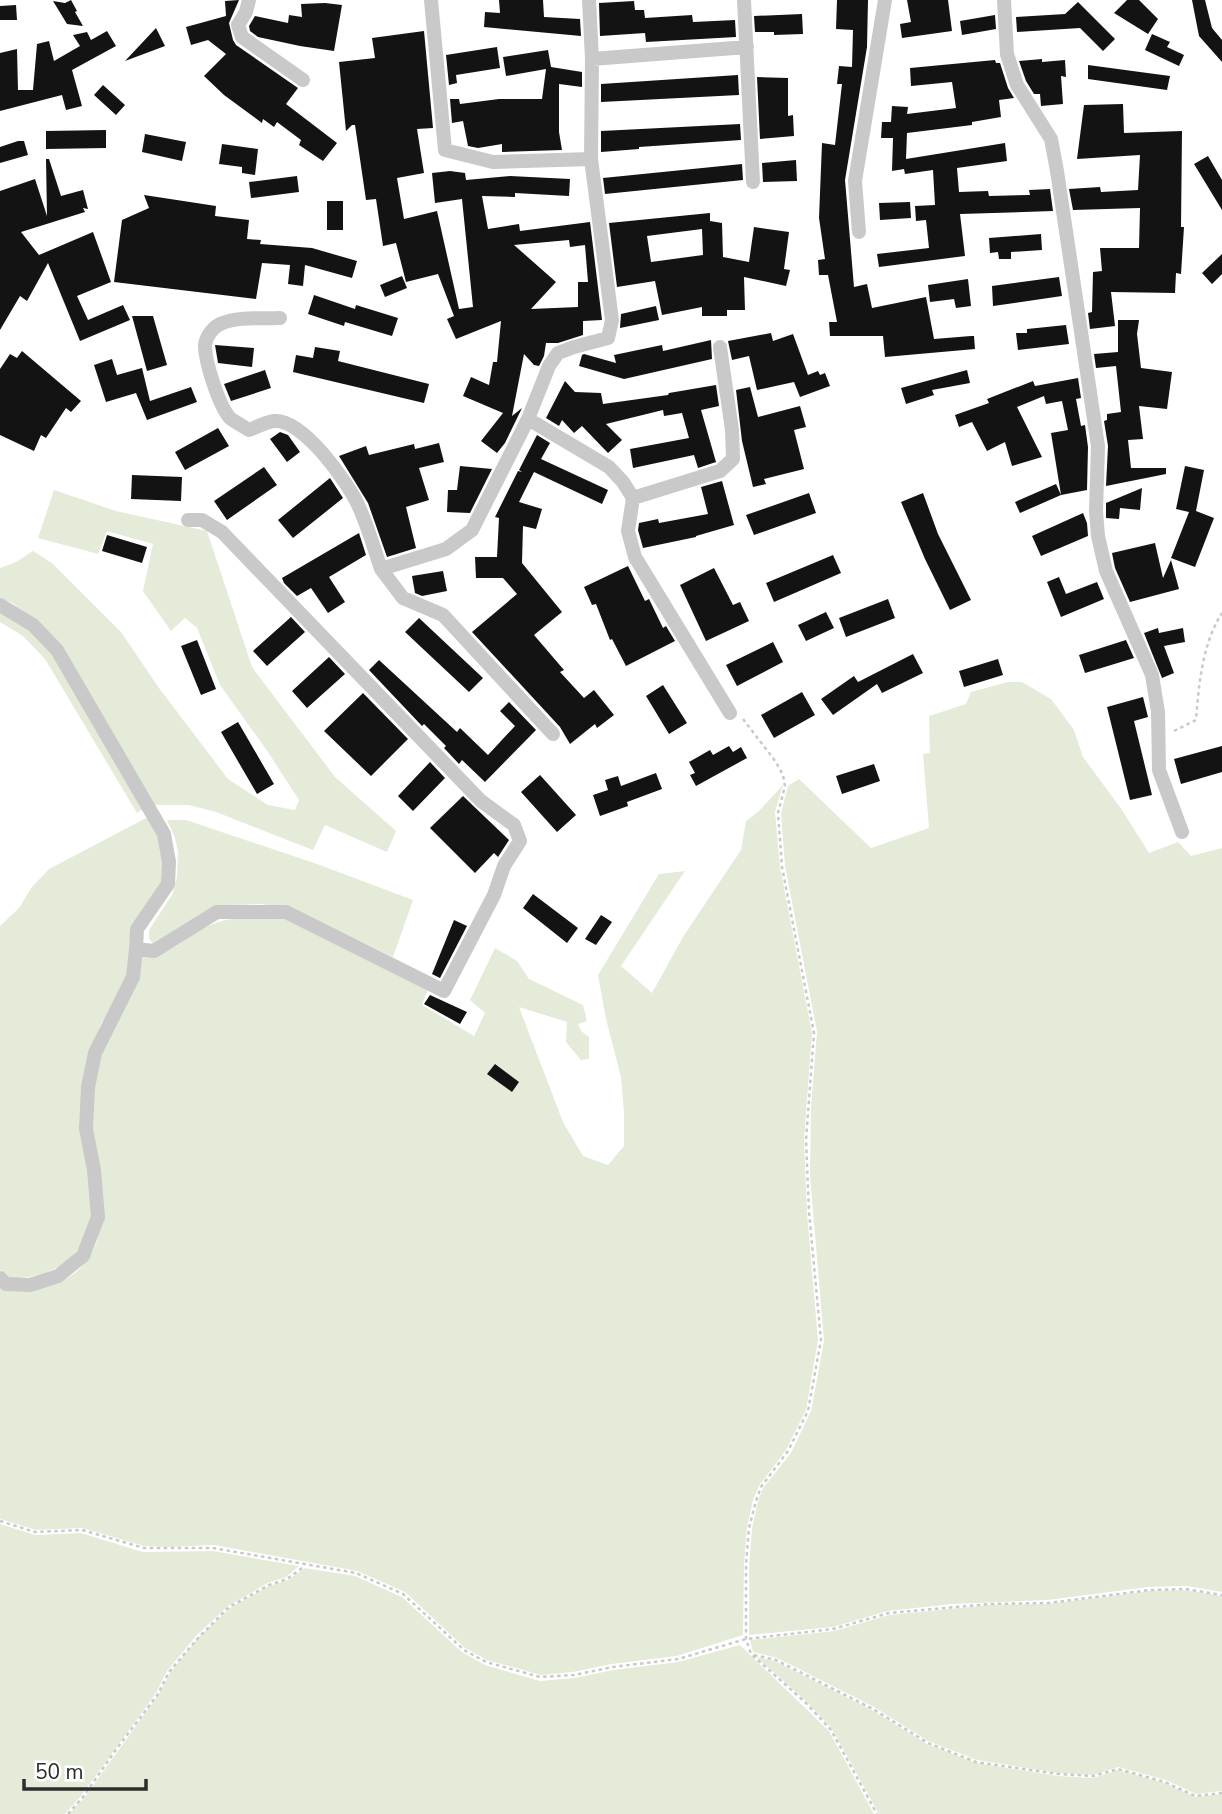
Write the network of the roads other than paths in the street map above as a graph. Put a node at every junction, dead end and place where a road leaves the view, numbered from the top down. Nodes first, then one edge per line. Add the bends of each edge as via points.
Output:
1 (249, 0) edge
2 (430, 0) edge
3 (589, 0) edge
4 (744, 0) edge
5 (885, 0) edge
6 (1004, 0) edge
7 (747, 47) junction
8 (592, 59) junction
9 (303, 80) dead end
10 (591, 159) junction
11 (753, 182) dead end
12 (859, 232) dead end
13 (280, 318) dead end
14 (720, 347) dead end
15 (528, 419) junction
16 (633, 498) junction
17 (188, 520) dead end
18 (381, 569) junction
19 (0, 605) edge
20 (730, 713) road end
21 (553, 734) dead end
22 (1182, 832) dead end
23 (136, 949) junction
24 (0, 1278) edge

1 - 9 street via 238,25 242,37
2 - 10 street via 445,150 493,162
3 - 8 street
4 - 7 street
5 - 12 street via 856,181
6 - 22 street via 1007,54 1017,85 1051,139 1098,446 1098,536 1106,570 1152,676 1159,770
7 - 8 street
7 - 11 street
8 - 10 street
10 - 15 street via 612,320 608,338 558,353
13 - 18 street via 219,324 207,335 207,362 217,391 230,417 249,430 276,420 290,425 330,460 359,505
14 - 16 street via 733,459 720,471
15 - 16 street via 609,467
15 - 18 street via 472,530 446,549
16 - 20 street via 628,531 635,557
17 - 23 street via 202,520 222,532 481,801 514,825 520,841 444,991 286,912 217,912 154,951
18 - 21 street via 403,598 443,615
19 - 23 street via 33,625 57,650 164,834 168,884 137,929
23 - 24 street via 133,977 95,1053 88,1087 86,1129 98,1217 83,1256 58,1276 30,1285 6,1284

